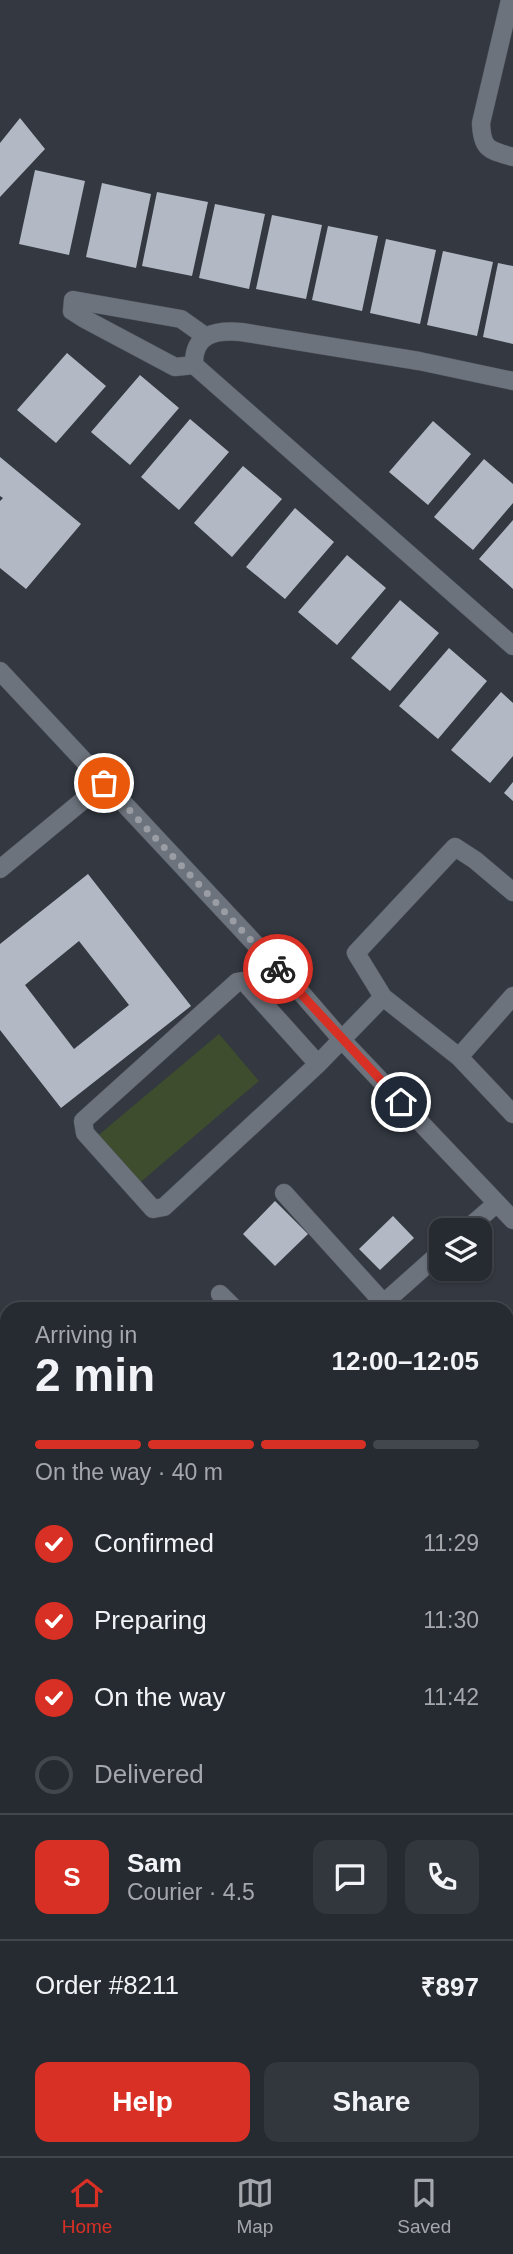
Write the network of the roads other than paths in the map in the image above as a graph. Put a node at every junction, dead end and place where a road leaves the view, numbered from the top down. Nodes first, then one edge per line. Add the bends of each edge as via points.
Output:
1 (510, 0) edge
2 (513, 157) edge
3 (205, 336) junction
4 (194, 365) junction
5 (513, 381) edge
6 (513, 646) edge
7 (0, 671) edge
8 (104, 783) junction
9 (0, 869) edge
10 (513, 892) edge
11 (513, 996) edge
12 (383, 997) junction
13 (343, 1041) junction
14 (459, 1057) junction
15 (318, 1064) junction
16 (513, 1114) edge
17 (284, 1193) dead end
18 (497, 1203) junction
19 (480, 1218) edge
20 (513, 1220) edge
21 (429, 1263) edge
22 (220, 1294) dead end
23 (228, 1302) edge
24 (379, 1302) edge
25 (388, 1302) edge

1 - 2 street via 481,123 482,140 491,151
3 - 4 street via 194,352
3 - 4 street via 181,319 73,300 72,311 83,318 175,367
3 - 5 street via 222,331 320,343
4 - 6 street
7 - 8 street
8 - 9 street
8 - 13 street
10 - 12 street via 455,847 356,953
11 - 14 street
12 - 13 street
12 - 14 street
13 - 15 street
13 - 18 street
14 - 16 street
15 - 15 street via 164,1207 153,1209 85,1133 83,1121 237,982 247,985
17 - 24 street
18 - 19 street
18 - 20 street
21 - 25 street
22 - 23 street

